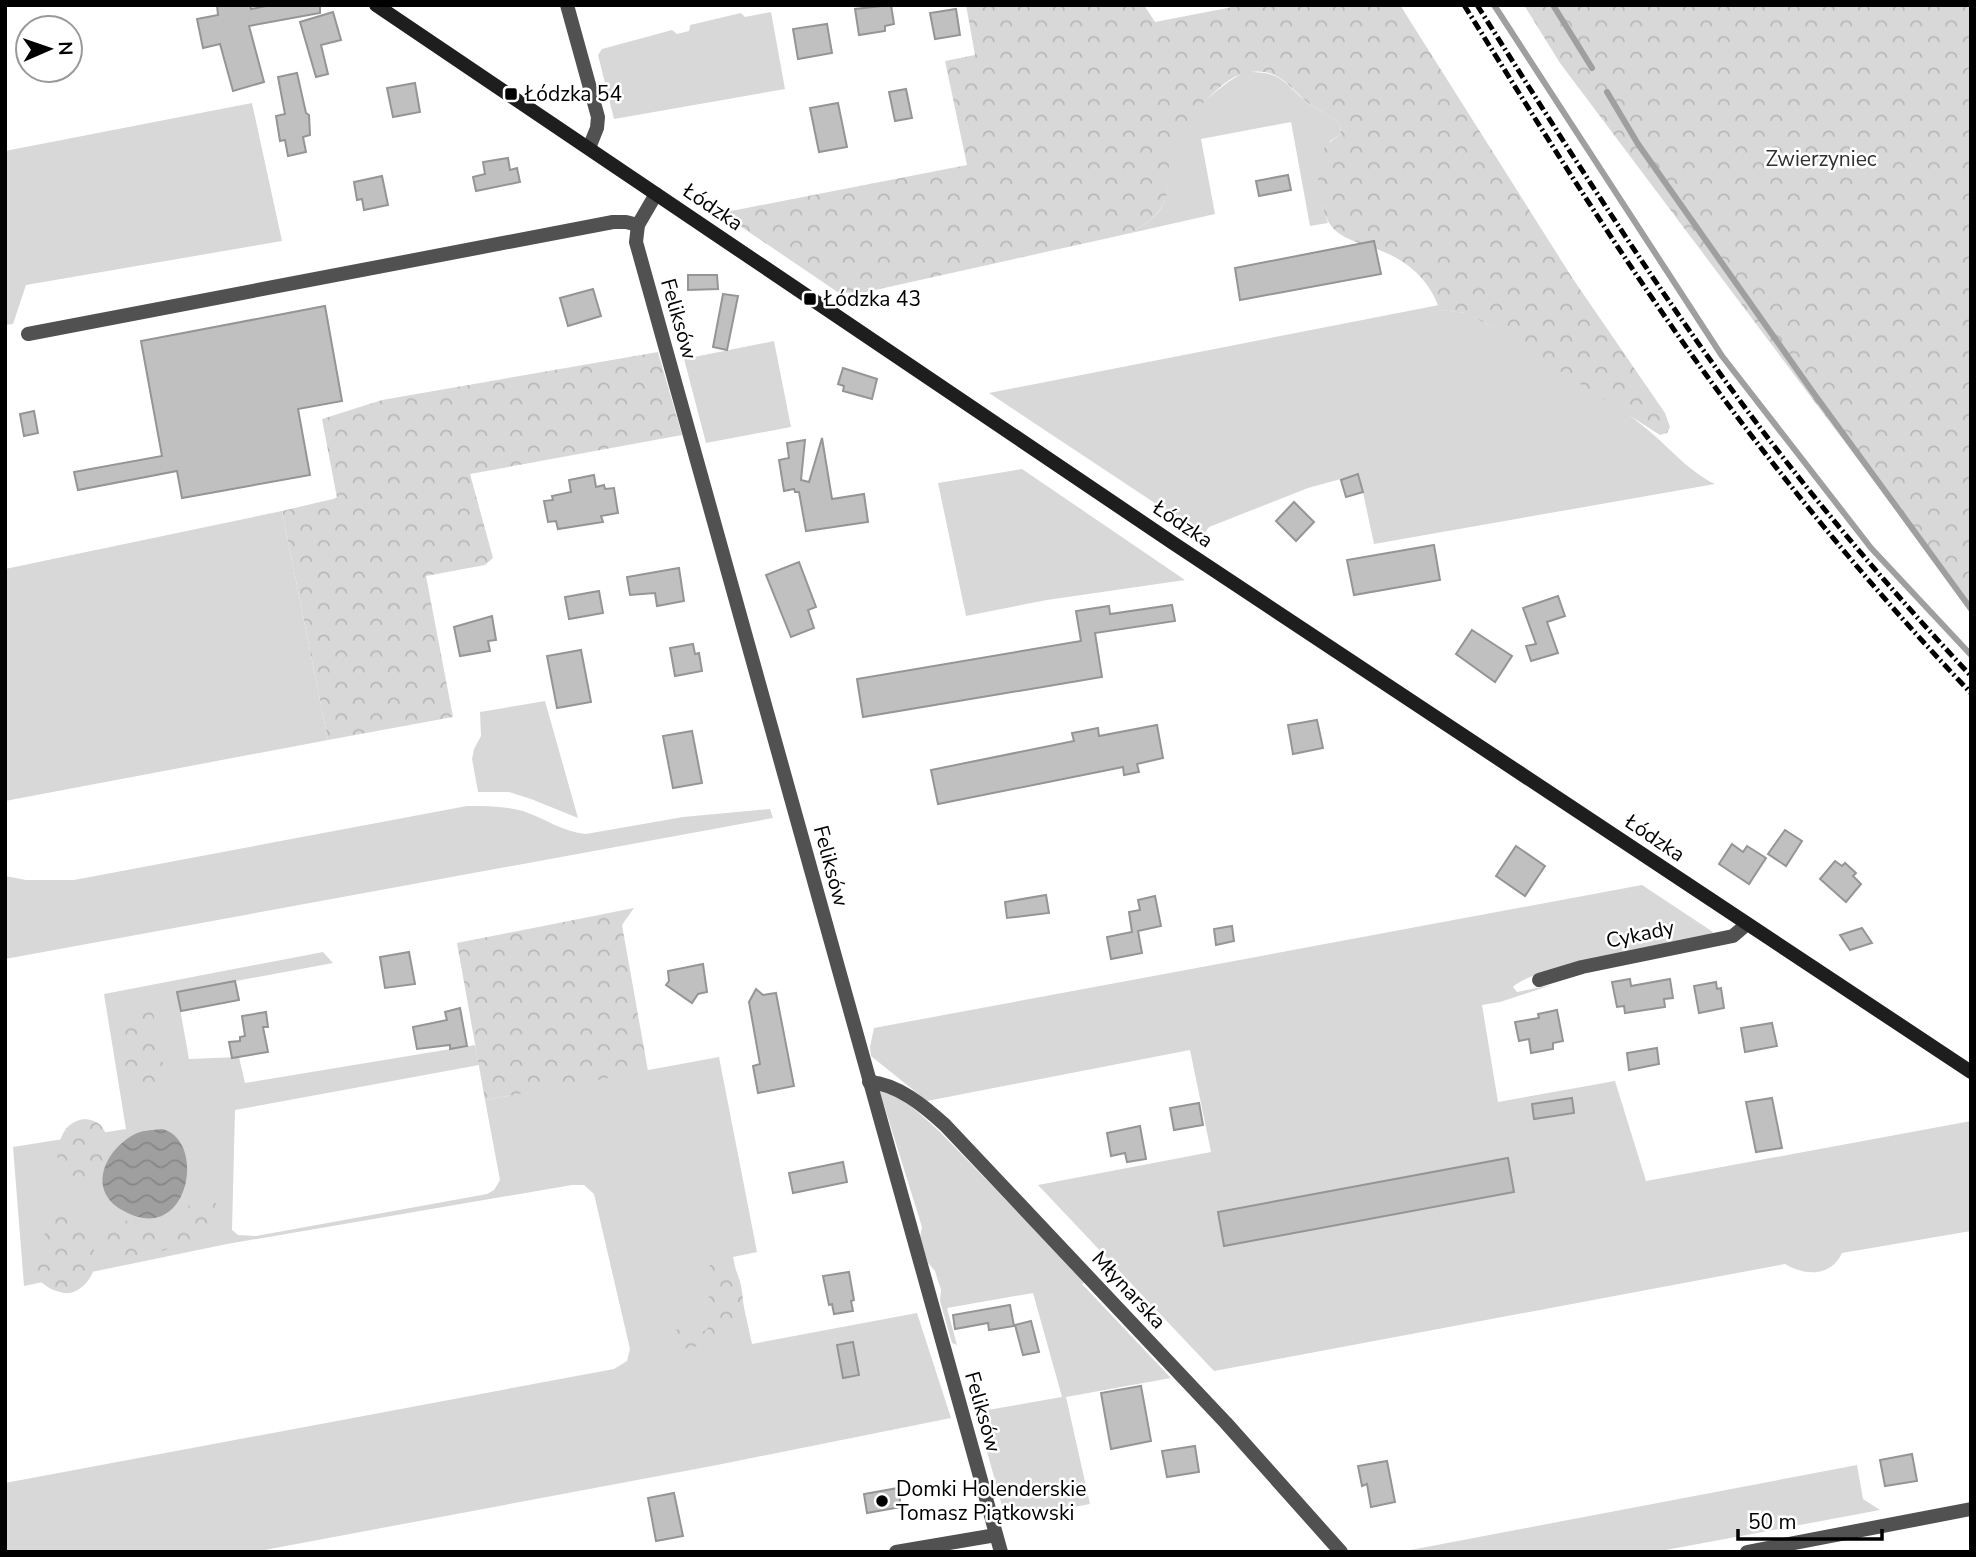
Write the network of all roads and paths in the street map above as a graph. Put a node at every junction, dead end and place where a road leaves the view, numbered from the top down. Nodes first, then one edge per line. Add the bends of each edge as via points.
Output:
1 (376, 5) edge
2 (567, 5) edge
3 (589, 148) junction
4 (656, 194) junction
5 (638, 225) junction
6 (28, 334) dead end
7 (1747, 924) junction
8 (1539, 980) dead end
9 (1971, 1072) edge
10 (869, 1082) junction
11 (1971, 1509) edge
12 (996, 1535) junction
13 (896, 1552) edge
14 (1000, 1552) edge
15 (1340, 1552) edge
16 (1747, 1552) edge

1 - 3 main road, Łódzka
2 - 3 street via 598,117
3 - 4 main road, Łódzka
4 - 5 street
4 - 7 main road, Łódzka
5 - 6 street via 612,222
5 - 10 street, Feliksów via 636,242
7 - 8 street, Cykady via 1733,936
7 - 9 main road, Łódzka
10 - 12 street, Feliksów
10 - 15 street, Młynarska via 901,1092 945,1125 1226,1423
11 - 16 street
12 - 13 street
12 - 14 street, Feliksów

